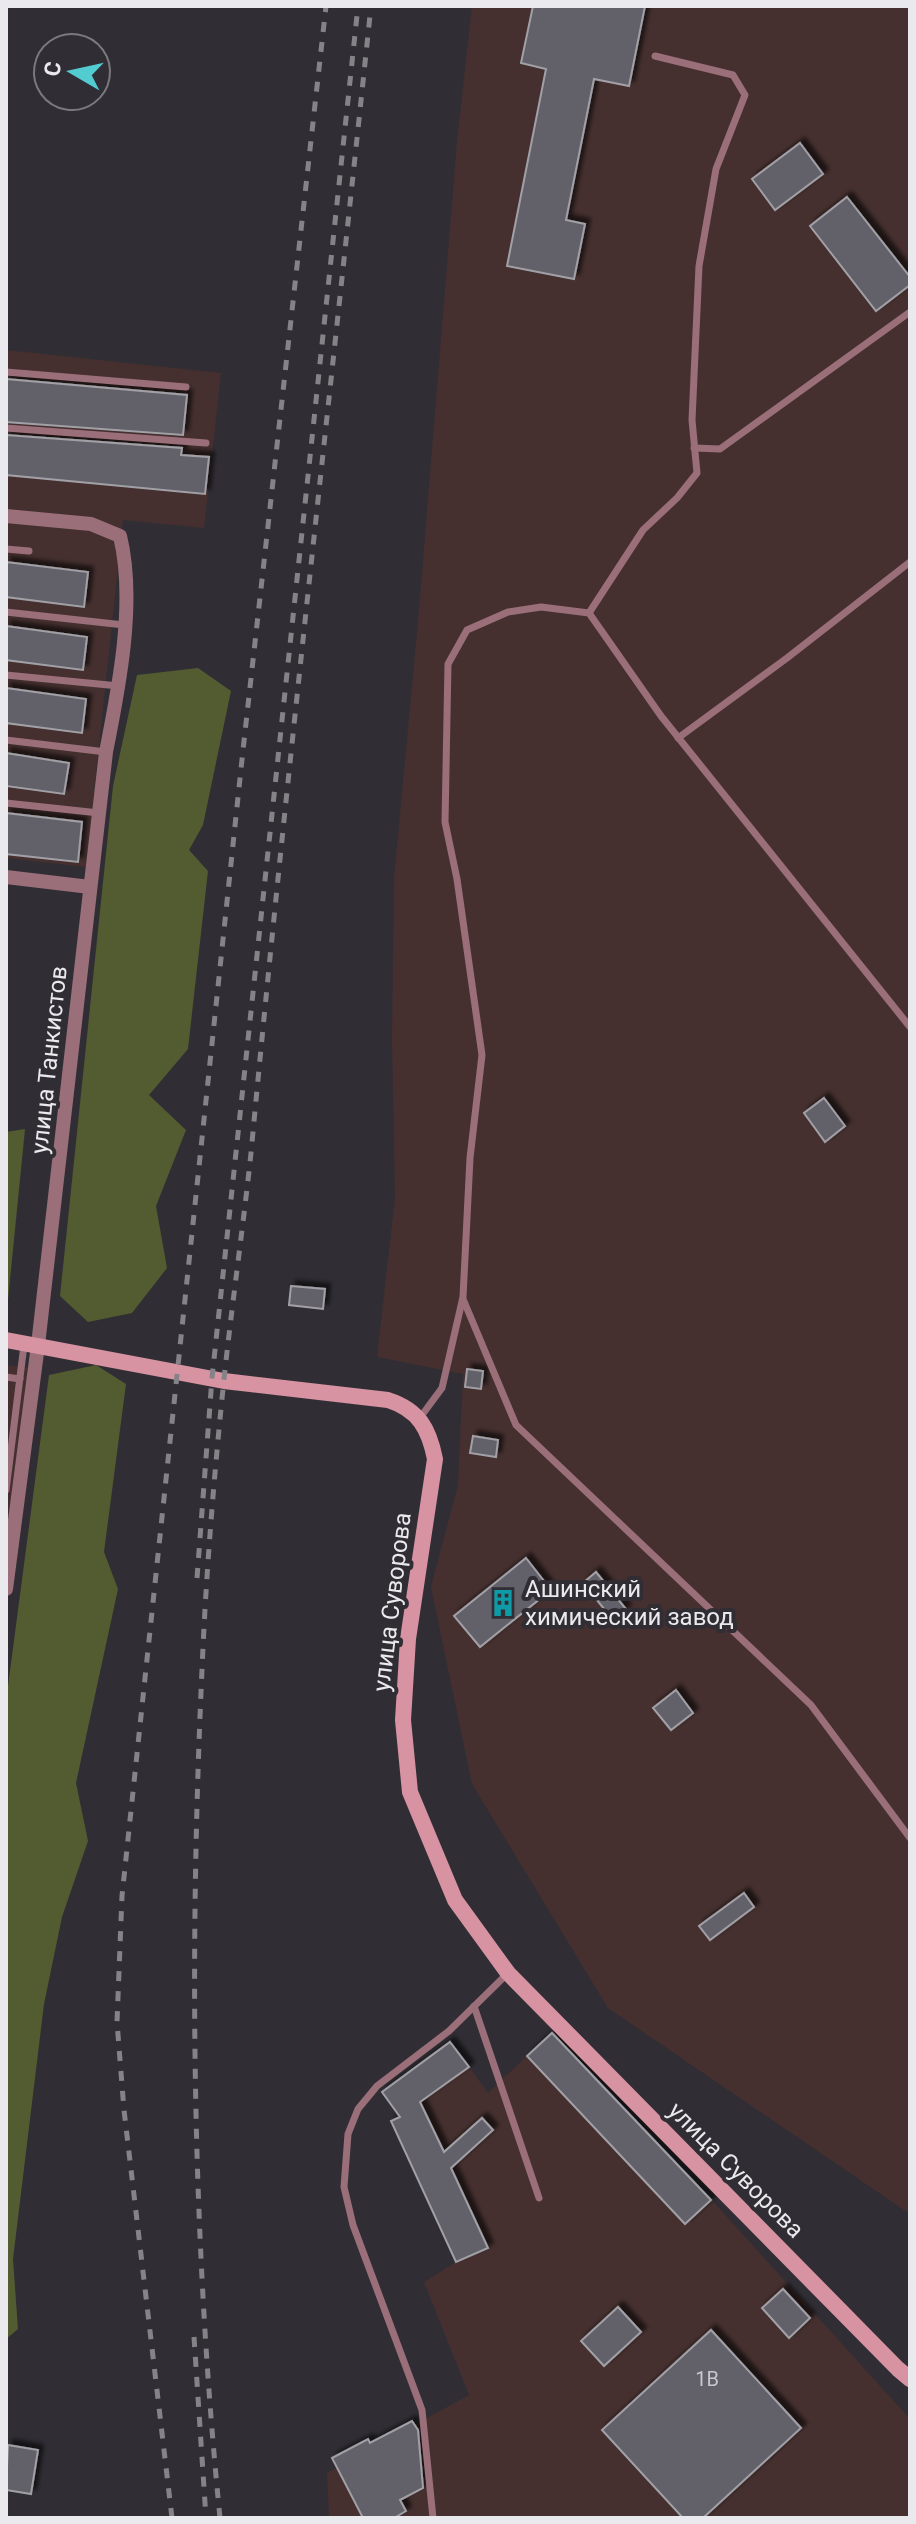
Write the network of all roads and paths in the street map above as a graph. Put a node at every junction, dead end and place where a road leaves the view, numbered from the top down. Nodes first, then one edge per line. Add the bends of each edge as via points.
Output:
1 (655, 56) dead end
2 (910, 312) edge
3 (6, 372) edge
4 (186, 387) dead end
5 (6, 428) edge
6 (206, 443) dead end
7 (694, 448) junction
8 (6, 516) edge
9 (6, 549) edge
10 (29, 551) dead end
11 (910, 562) edge
12 (6, 612) edge
13 (589, 613) junction
14 (124, 625) junction
15 (6, 675) edge
16 (119, 686) junction
17 (678, 738) junction
18 (6, 740) edge
19 (106, 752) junction
20 (6, 803) edge
21 (99, 813) junction
22 (6, 877) edge
23 (90, 887) junction
24 (910, 1027) edge
25 (463, 1297) junction
26 (6, 1340) edge
27 (31, 1344) junction
28 (6, 1377) edge
29 (20, 1379) junction
30 (419, 1419) junction
31 (8, 1456) edge
32 (6, 1490) edge
33 (6, 1589) edge
34 (910, 1838) edge
35 (508, 1973) junction
36 (474, 2006) junction
37 (539, 2198) dead end
38 (910, 2379) edge
39 (433, 2518) edge

1 - 7 lane via 733,75 745,95 716,169 699,266
2 - 7 lane via 720,449
3 - 4 lane
5 - 6 lane
7 - 13 lane via 697,473 643,530
8 - 14 street, улица Танкистов via 91,524 120,536 126,560
9 - 10 lane
11 - 17 lane
12 - 14 lane
13 - 17 lane
13 - 25 lane via 541,607 508,612 467,630 448,664 445,822 482,1055
14 - 16 street, улица Танкистов
15 - 16 lane
16 - 19 street, улица Танкистов
17 - 24 lane
18 - 19 lane
19 - 21 street, улица Танкистов
20 - 21 lane
21 - 23 street, улица Танкистов
22 - 23 street
23 - 27 street, улица Танкистов
25 - 30 lane via 442,1388
25 - 34 lane via 516,1425 811,1705
26 - 27 street
27 - 29 lane
27 - 30 street via 224,1381 388,1400 406,1406
27 - 33 street, улица Танкистов
28 - 29 lane
29 - 31 lane
30 - 35 street, улица Суворова via 435,1459 408,1639 403,1720 410,1792 455,1900
31 - 32 lane
35 - 36 lane
35 - 38 street, улица Суворова
36 - 37 lane
36 - 39 lane via 377,2086 358,2109 345,2161 344,2187 353,2225 422,2410

